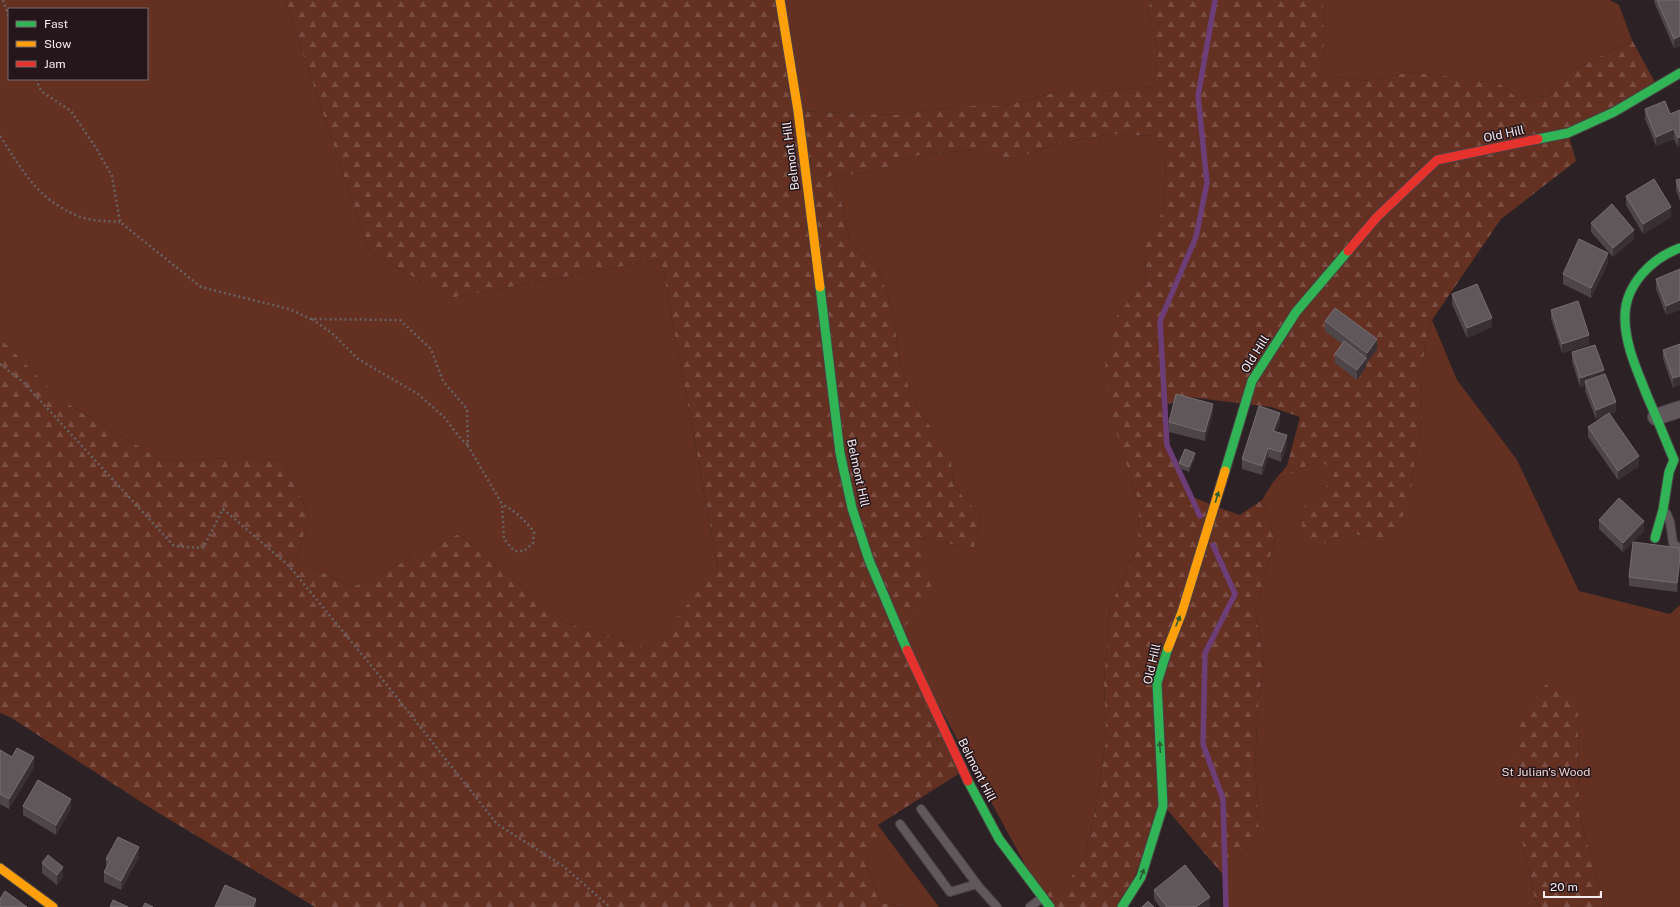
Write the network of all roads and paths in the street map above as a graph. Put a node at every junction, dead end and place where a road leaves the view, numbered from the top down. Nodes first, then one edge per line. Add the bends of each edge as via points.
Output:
1 (3, 0) edge
2 (780, 0) edge
3 (8, 14) edge
4 (1680, 73) edge
5 (36, 80) edge
6 (0, 136) edge
7 (120, 222) junction
8 (1680, 248) edge
9 (311, 319) junction
10 (0, 364) edge
11 (1680, 409) edge
12 (1656, 417) junction
13 (468, 446) junction
14 (502, 504) junction
15 (1664, 505) junction
16 (1655, 538) dead end
17 (1680, 549) edge
18 (921, 809) dead end
19 (900, 824) dead end
20 (0, 868) edge
21 (977, 884) junction
22 (1043, 897) junction
23 (53, 907) edge
24 (610, 907) edge
25 (997, 907) edge
26 (1030, 907) edge
27 (1050, 907) edge
28 (1122, 907) edge

1 - 3 path
2 - 22 street, Belmont Hill via 798,111 840,453 852,508 869,560 899,632 962,771 999,839
28 -> 4 street, Old Hill via 1141,878 1163,806 1157,683 1182,612 1252,381 1296,312 1377,217 1437,160 1568,133 1614,112
5 - 7 path via 41,91 70,111 96,148 112,176
6 - 7 path via 31,184 51,201 78,216
7 - 9 path via 201,287 290,309
8 - 12 street via 1663,255 1651,264 1630,295 1625,314 1627,336 1634,362
9 - 13 path via 333,334 358,359 418,394 444,416
9 - 13 path via 400,320 431,349 443,382 467,409
10 - 24 path via 23,382 174,546 203,548 223,509 289,566 497,824 563,866
11 - 12 street
12 - 15 street via 1674,460 1669,472
13 - 14 path
14 - 14 path via 514,510 534,532 533,543 524,550 514,551 504,539
15 - 16 street
15 - 17 lane via 1673,543
18 - 21 lane
19 - 21 lane via 950,892
20 - 23 street
21 - 25 lane
22 - 26 lane
22 - 27 street, Belmont Hill

